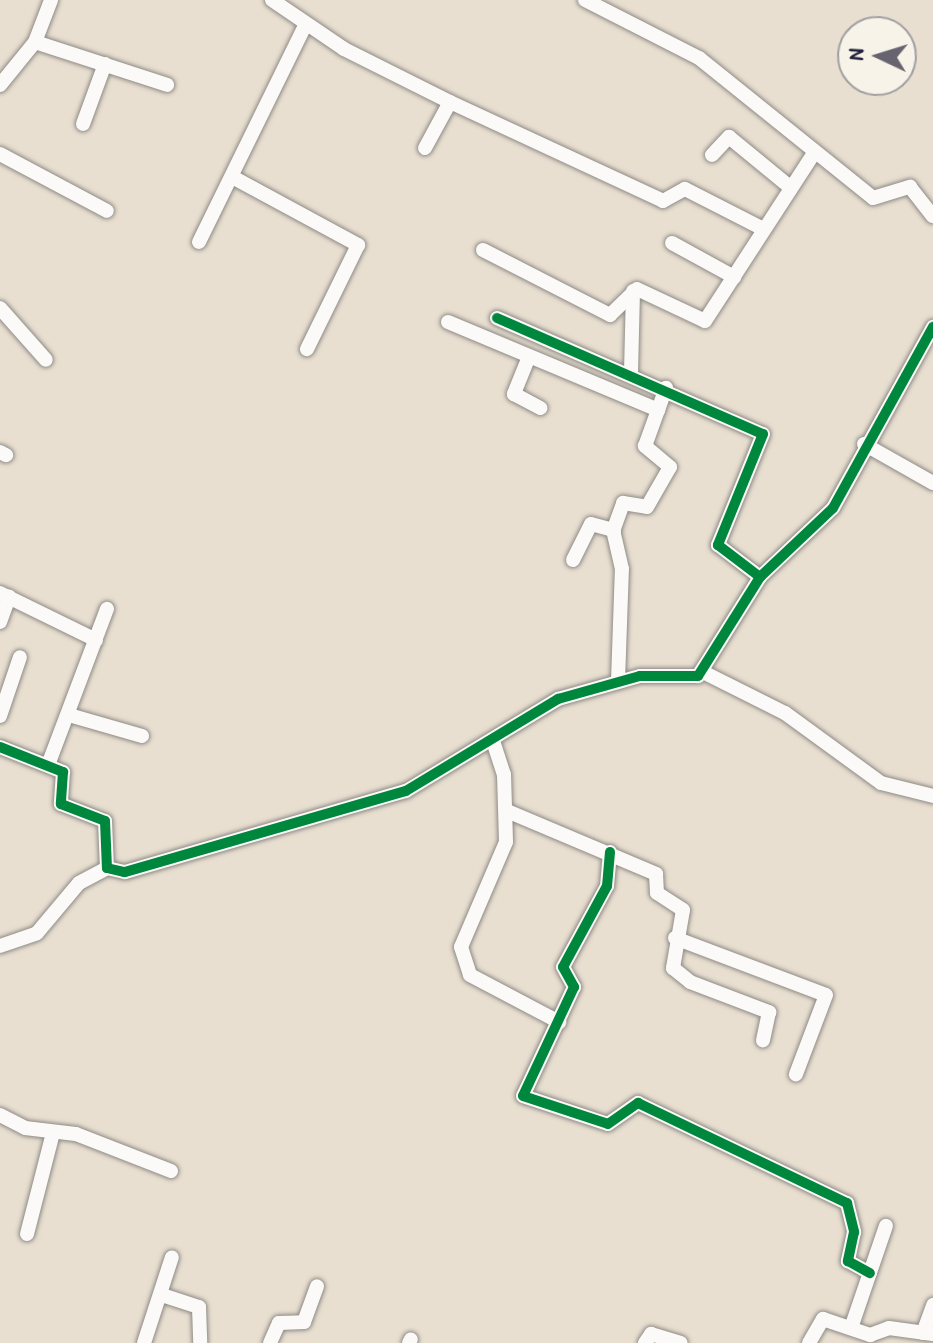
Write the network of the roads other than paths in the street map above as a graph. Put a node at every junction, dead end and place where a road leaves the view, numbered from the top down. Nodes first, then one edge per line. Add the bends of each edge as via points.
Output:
1 (51, 0) edge
2 (272, 0) edge
3 (585, 0) edge
4 (305, 26) junction
5 (35, 42) junction
6 (105, 64) junction
7 (0, 85) edge
8 (167, 85) dead end
9 (450, 102) junction
10 (83, 124) dead end
11 (425, 148) dead end
12 (814, 153) junction
13 (0, 154) edge
14 (712, 155) dead end
15 (236, 179) junction
16 (791, 188) junction
17 (107, 211) dead end
18 (933, 216) edge
19 (763, 229) junction
20 (199, 242) dead end
21 (672, 243) dead end
22 (483, 250) dead end
23 (734, 277) junction
24 (633, 291) junction
25 (0, 308) edge
26 (497, 318) dead end
27 (448, 322) dead end
28 (932, 333) edge
29 (307, 349) dead end
30 (528, 359) junction
31 (46, 360) dead end
32 (631, 373) junction
33 (666, 388) junction
34 (540, 408) dead end
35 (658, 410) junction
36 (864, 444) junction
37 (933, 483) edge
38 (614, 530) junction
39 (573, 560) dead end
40 (760, 577) junction
41 (4, 595) edge
42 (107, 609) dead end
43 (0, 622) edge
44 (96, 640) junction
45 (20, 657) dead end
46 (703, 672) junction
47 (618, 681) junction
48 (69, 715) junction
49 (0, 716) edge
50 (142, 736) dead end
51 (493, 741) junction
52 (0, 747) edge
53 (48, 765) junction
54 (933, 796) edge
55 (507, 811) junction
56 (610, 852) junction
57 (107, 868) junction
58 (675, 938) junction
59 (0, 946) edge
60 (559, 1022) junction
61 (763, 1040) dead end
62 (796, 1074) dead end
63 (0, 1115) edge
64 (53, 1133) junction
65 (171, 1171) dead end
66 (886, 1226) dead end
67 (27, 1234) dead end
68 (172, 1257) dead end
69 (870, 1273) junction
70 (317, 1286) dead end
71 (162, 1295) junction
72 (933, 1305) edge
73 (851, 1328) junction
74 (928, 1333) edge
75 (144, 1343) edge
76 (200, 1343) edge
77 (270, 1343) edge
78 (645, 1343) edge
79 (681, 1343) edge
80 (809, 1343) edge

1 - 5 street
2 - 4 street
3 - 12 street via 699,58
4 - 9 street
4 - 15 street
5 - 6 street
5 - 7 street
6 - 8 street
6 - 10 street
9 - 11 street
9 - 19 street via 663,201 685,189
12 - 16 street
12 - 18 street via 873,198 910,187
13 - 17 street
14 - 16 street via 729,137
15 - 20 street
15 - 29 street via 358,245
16 - 19 street
19 - 23 street
21 - 23 street
22 - 24 street via 610,315
23 - 24 street via 705,321
24 - 32 street
25 - 31 street
26 - 32 street
27 - 30 street
28 - 36 street
30 - 34 street via 514,394
30 - 35 street
32 - 33 street
33 - 35 street
33 - 40 street via 765,438 718,545
35 - 38 street via 645,446 668,461 668,472 647,507 623,503
36 - 37 street
36 - 40 street via 824,522
38 - 39 street via 591,524
38 - 47 street via 622,569
40 - 46 street
41 - 43 street
41 - 44 street
42 - 44 street
44 - 48 street
45 - 49 street
46 - 47 street
46 - 54 street via 785,713 881,783
47 - 51 street via 558,699
48 - 50 street
48 - 53 street
51 - 55 street
51 - 57 street via 406,791 125,872
52 - 53 street
53 - 57 street via 63,772 61,804 108,825
55 - 56 street
55 - 60 street via 501,857 461,944 467,972
56 - 58 street via 656,874 657,893 682,907
56 - 60 street via 607,886 563,967 575,981
57 - 59 street via 79,883 37,933
58 - 61 street via 671,962 678,975 769,1012
58 - 62 street via 826,995
60 - 69 street via 523,1096 608,1124 638,1103 847,1203 854,1229 848,1261
63 - 64 street
64 - 65 street via 76,1134
64 - 67 street
66 - 69 street
68 - 71 street
69 - 73 street
70 - 77 street via 304,1322 279,1323
71 - 75 street
71 - 76 street via 199,1307
72 - 74 street
73 - 74 street
73 - 80 street via 820,1320
78 - 79 street via 651,1334

